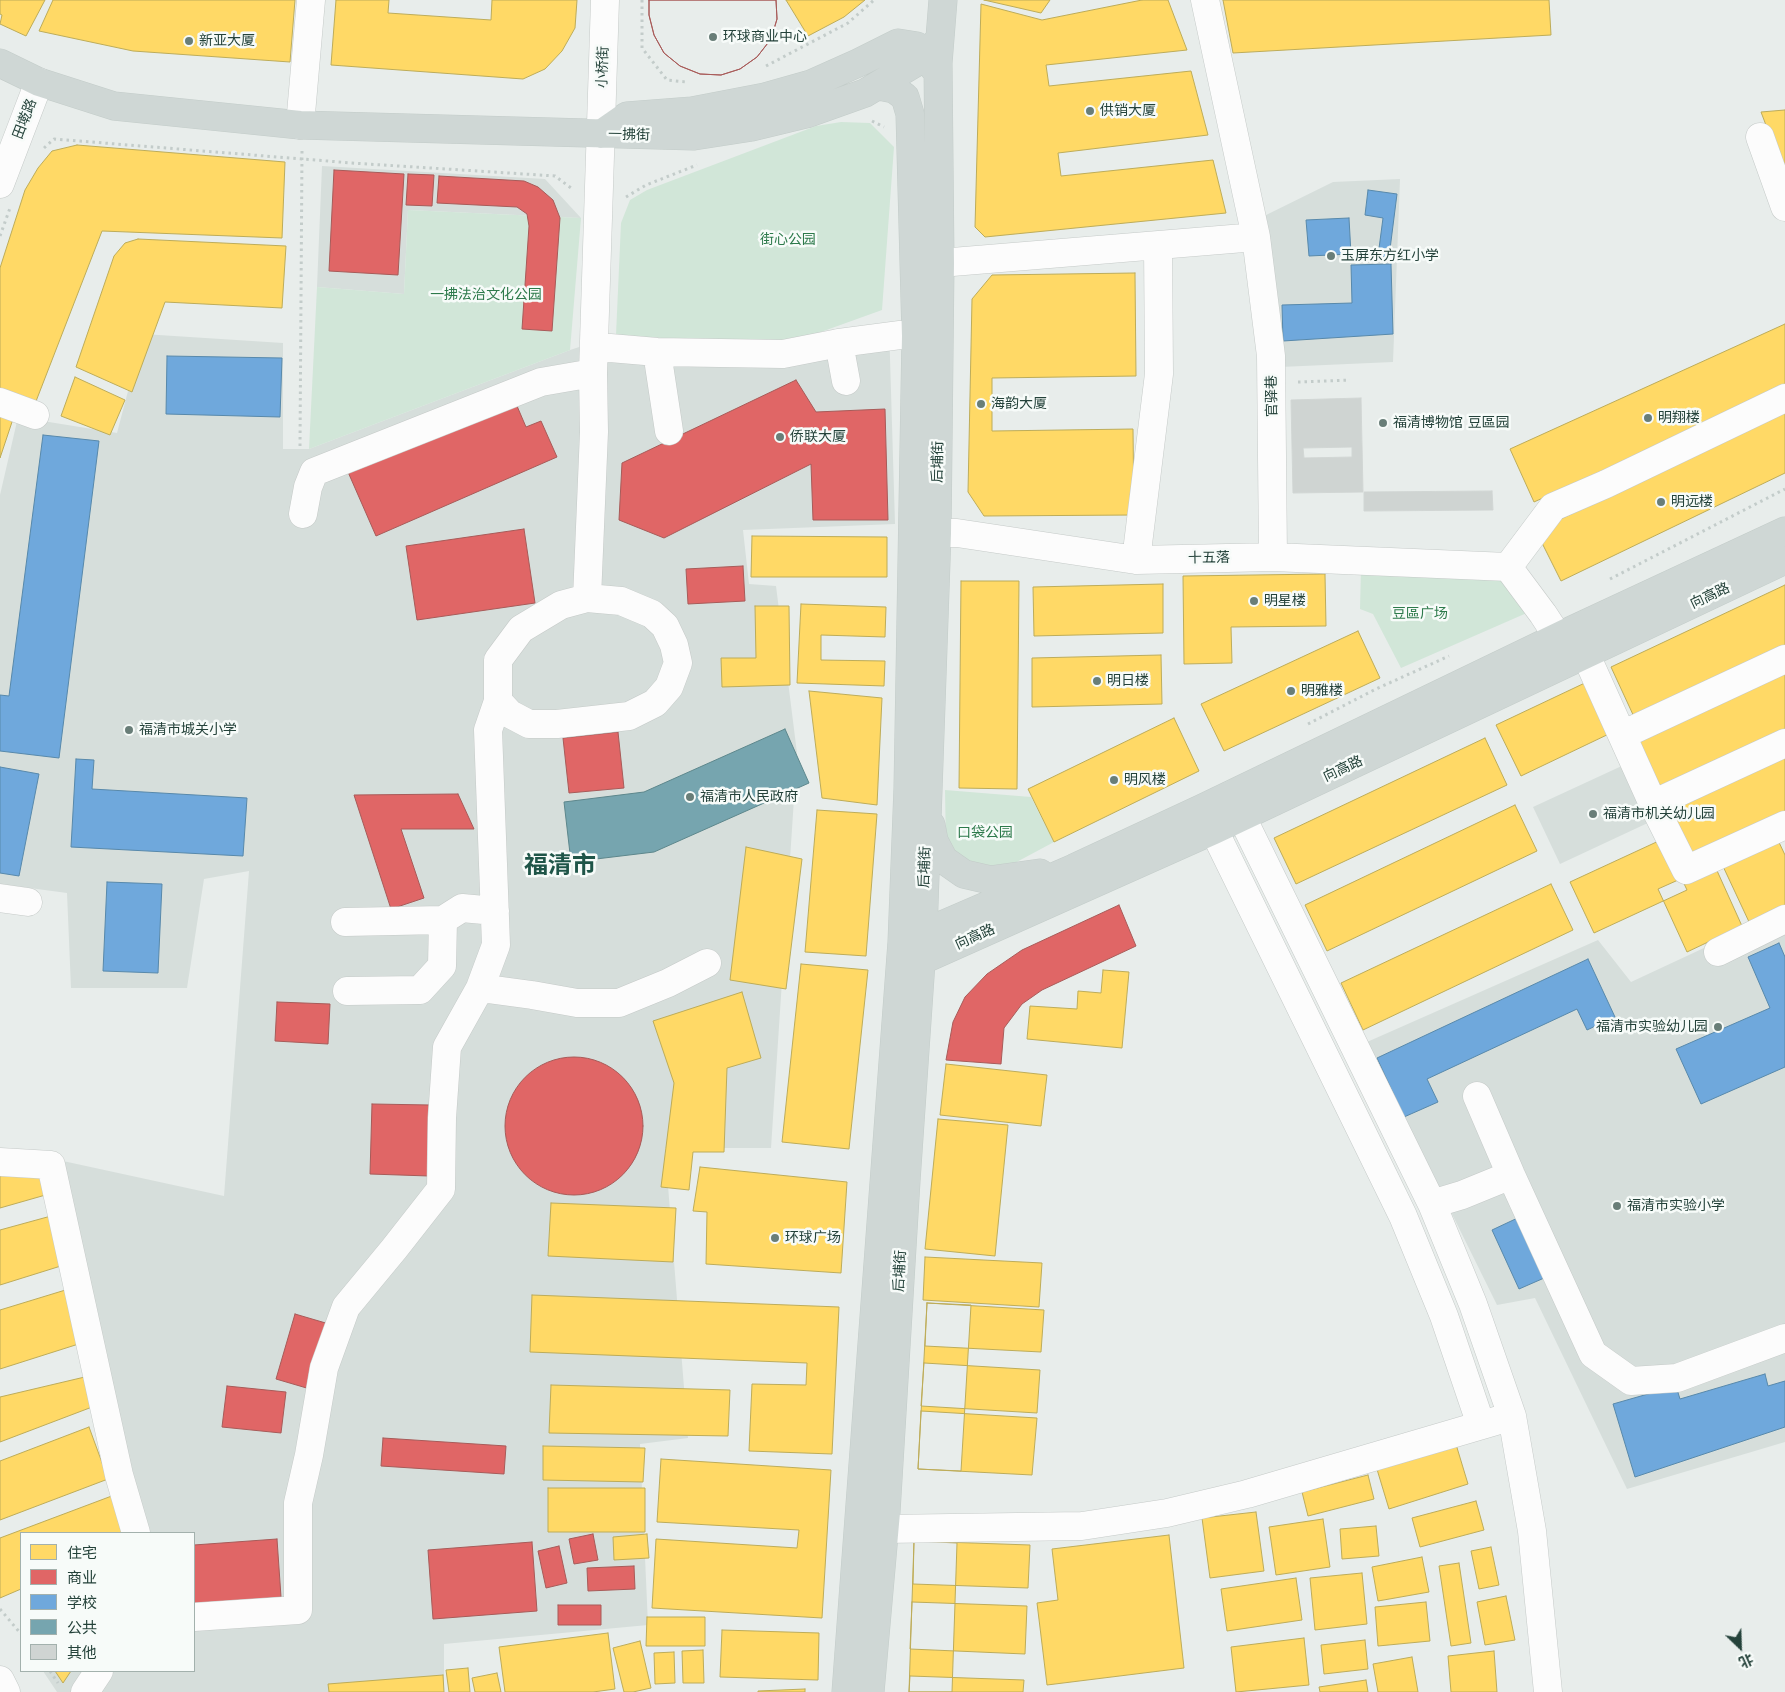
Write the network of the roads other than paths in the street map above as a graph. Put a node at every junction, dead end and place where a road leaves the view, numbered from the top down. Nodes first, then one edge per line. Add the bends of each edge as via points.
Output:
1 (311, 0) edge
2 (605, 0) edge
3 (943, 0) edge
4 (1205, 0) edge
5 (934, 57) junction
6 (0, 63) edge
7 (39, 82) junction
8 (880, 86) junction
9 (300, 125) junction
10 (601, 134) junction
11 (1760, 137) dead end
12 (6, 193) edge
13 (1785, 207) edge
14 (1256, 237) junction
15 (1158, 245) junction
16 (940, 263) junction
17 (916, 336) junction
18 (839, 344) junction
19 (657, 352) junction
20 (594, 361) junction
21 (846, 381) dead end
22 (1785, 398) edge
23 (0, 402) edge
24 (35, 415) dead end
25 (669, 430) dead end
26 (303, 514) dead end
27 (1785, 531) edge
28 (924, 533) junction
29 (1273, 557) junction
30 (1136, 560) junction
31 (1785, 560) edge
32 (1508, 567) junction
33 (587, 598) junction
34 (1566, 633) junction
35 (1586, 654) junction
36 (1785, 659) edge
37 (498, 701) junction
38 (1622, 735) junction
39 (1785, 743) edge
40 (928, 800) junction
41 (1654, 804) junction
42 (1236, 805) junction
43 (1208, 819) junction
44 (1785, 825) edge
45 (1074, 868) junction
46 (0, 898) edge
47 (28, 902) dead end
48 (495, 911) junction
49 (1785, 918) edge
50 (442, 920) junction
51 (345, 922) dead end
52 (912, 938) junction
53 (1718, 952) dead end
54 (707, 963) dead end
55 (910, 966) junction
56 (480, 988) junction
57 (347, 991) dead end
58 (1477, 1096) dead end
59 (0, 1162) edge
60 (1510, 1175) junction
61 (1432, 1204) junction
62 (1785, 1338) edge
63 (1509, 1407) junction
64 (1478, 1416) junction
65 (886, 1521) junction
66 (136, 1532) edge
67 (195, 1617) edge
68 (97, 1672) edge
69 (0, 1680) edge
70 (72, 1688) edge
71 (6, 1692) edge
72 (846, 1692) edge
73 (870, 1692) edge
74 (1548, 1692) edge

1 - 9 street
2 - 10 street, 小桥街
3 - 5 main road
4 - 14 street, 官驿巷
5 - 8 main road, 一拂街
5 - 10 main road, 一拂街 via 917,46 898,43 811,84 692,111 627,116
5 - 16 main road, 后埔街
6 - 7 main road
7 - 9 main road via 114,106
7 - 12 street, 田墘路
8 - 10 main road, 一拂街 via 806,114 752,127 694,136
8 - 17 main road, 后埔街 via 894,89 905,97 910,114
9 - 10 main road
10 - 20 street, 小桥街
11 - 13 street
14 - 15 street
14 - 29 street, 官驿巷 via 1271,356
15 - 16 street
15 - 30 street via 1159,374
16 - 28 main road, 后埔街
17 - 18 street via 900,335
17 - 28 main road, 后埔街
18 - 19 street via 784,354
18 - 21 street
19 - 20 street via 610,348
19 - 25 street
20 - 26 street via 314,472
20 - 33 street, 小桥街
22 - 32 street via 1552,507
23 - 24 street
27 - 34 main road, 向高路
28 - 30 street, 十五落 via 957,534
28 - 40 main road, 后埔街
28 - 52 main road, 后埔街 via 908,788
29 - 30 street, 十五落
29 - 32 street, 十五落
31 - 35 main road, 向高路
32 - 34 street
33 - 37 street via 561,604 521,629 498,660
33 - 37 street via 621,601 652,614 665,626 678,663 669,686 655,703 629,716 529,724 510,714
34 - 35 street
34 - 42 main road, 向高路
35 - 38 street
35 - 42 main road, 向高路
36 - 38 street
37 - 48 street via 488,730
38 - 41 street
39 - 41 street
40 - 45 main road, 向高路 via 934,841 944,860 964,874 990,880
40 - 52 main road, 后埔街
41 - 44 street via 1686,870
42 - 43 main road, 向高路
42 - 61 street
43 - 45 main road, 向高路
43 - 55 main road, 向高路
43 - 64 street via 1403,1216 1444,1316
45 - 52 main road, 向高路
46 - 47 street
48 - 50 street via 462,908
48 - 56 street via 496,945
49 - 53 street
50 - 51 street
50 - 57 street via 442,966 420,990
52 - 55 main road, 后埔街
54 - 56 street via 619,1004 577,1004
55 - 65 main road, 后埔街
55 - 72 main road, 后埔街
56 - 67 street via 446,1047 441,1189 346,1307 324,1368 298,1503 298,1610
58 - 60 street
59 - 66 street via 51,1165 119,1475
60 - 61 street
60 - 62 street via 1593,1354 1631,1381 1678,1378
61 - 63 street via 1473,1304
63 - 64 street
63 - 74 street via 1532,1531
64 - 65 street via 1247,1494 1167,1513 1082,1526
65 - 73 main road, 后埔街
68 - 70 street
69 - 71 street

